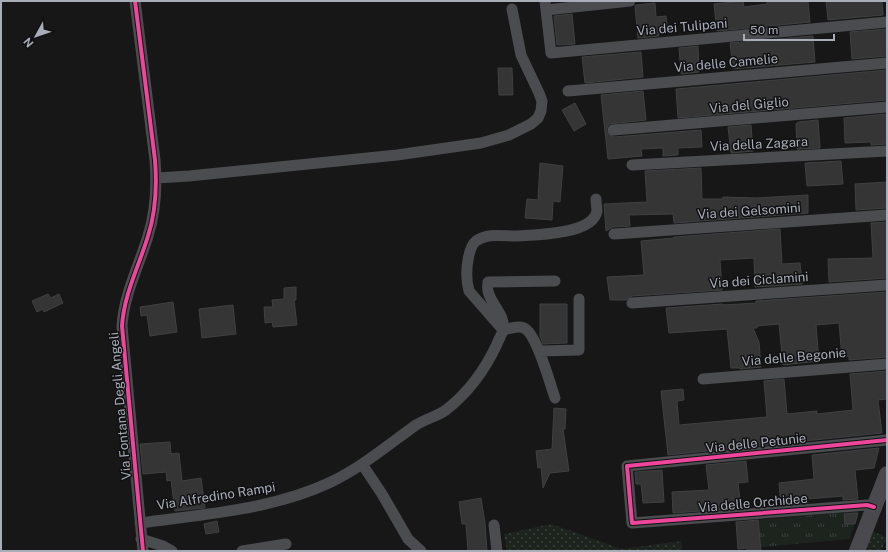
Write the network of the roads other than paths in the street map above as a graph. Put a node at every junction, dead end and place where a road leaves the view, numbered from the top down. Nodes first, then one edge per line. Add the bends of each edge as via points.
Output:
1 (134, 1) edge
2 (630, 1) edge
3 (546, 5) edge
4 (512, 9) dead end
5 (887, 22) edge
6 (887, 63) edge
7 (568, 91) dead end
8 (887, 107) edge
9 (613, 130) dead end
10 (887, 151) edge
11 (632, 166) dead end
12 (156, 178) junction
13 (596, 199) dead end
14 (887, 215) edge
15 (614, 234) dead end
16 (555, 281) dead end
17 (887, 285) edge
18 (579, 299) dead end
19 (632, 303) dead end
20 (503, 330) junction
21 (539, 351) junction
22 (887, 364) edge
23 (703, 379) dead end
24 (555, 398) dead end
25 (887, 440) edge
26 (362, 464) junction
27 (887, 474) edge
28 (880, 499) edge
29 (140, 523) junction
30 (632, 523) joint
31 (494, 525) dead end
32 (141, 539) junction
33 (286, 544) dead end
34 (143, 551) edge
35 (172, 551) edge
36 (242, 551) edge
37 (421, 551) edge
38 (497, 551) edge
39 (857, 551) edge

1 - 12 street, Via Fontana Degli Angeli
2 - 3 street
3 - 5 street, Via dei Tulipani via 551,53
4 - 12 street via 521,55 542,101 538,118 509,136 481,143 397,155
6 - 7 street, Via delle Camelie
8 - 9 street, Via del Giglio
10 - 11 street, Via della Zagara
12 - 29 street, Via Fontana Degli Angeli via 154,212 127,295 123,321
13 - 20 street via 597,212 591,221 582,227 543,235 483,237 474,243 469,255 466,283 469,291
14 - 15 street, Via dei Gelsomini
16 - 20 street via 488,282 488,291 503,321
17 - 19 street, Via dei Ciclamini
18 - 21 street via 579,350
20 - 21 street via 519,326 524,328
20 - 26 street, Via Alfredino Rampi via 480,375 462,396 434,418 418,424
21 - 24 street
22 - 23 street, Via delle Begonie
25 - 30 street, Via delle Petunie via 627,466
26 - 29 street, Via Alfredino Rampi via 313,490 274,502 232,511
26 - 37 street via 408,539
27 - 28 main road
28 - 30 street, Via delle Orchidee via 867,505
28 - 39 main road
29 - 32 street, Via Fontana Degli Angeli
31 - 38 street
32 - 34 street, Via Fontana Degli Angeli
32 - 35 street
33 - 36 street

